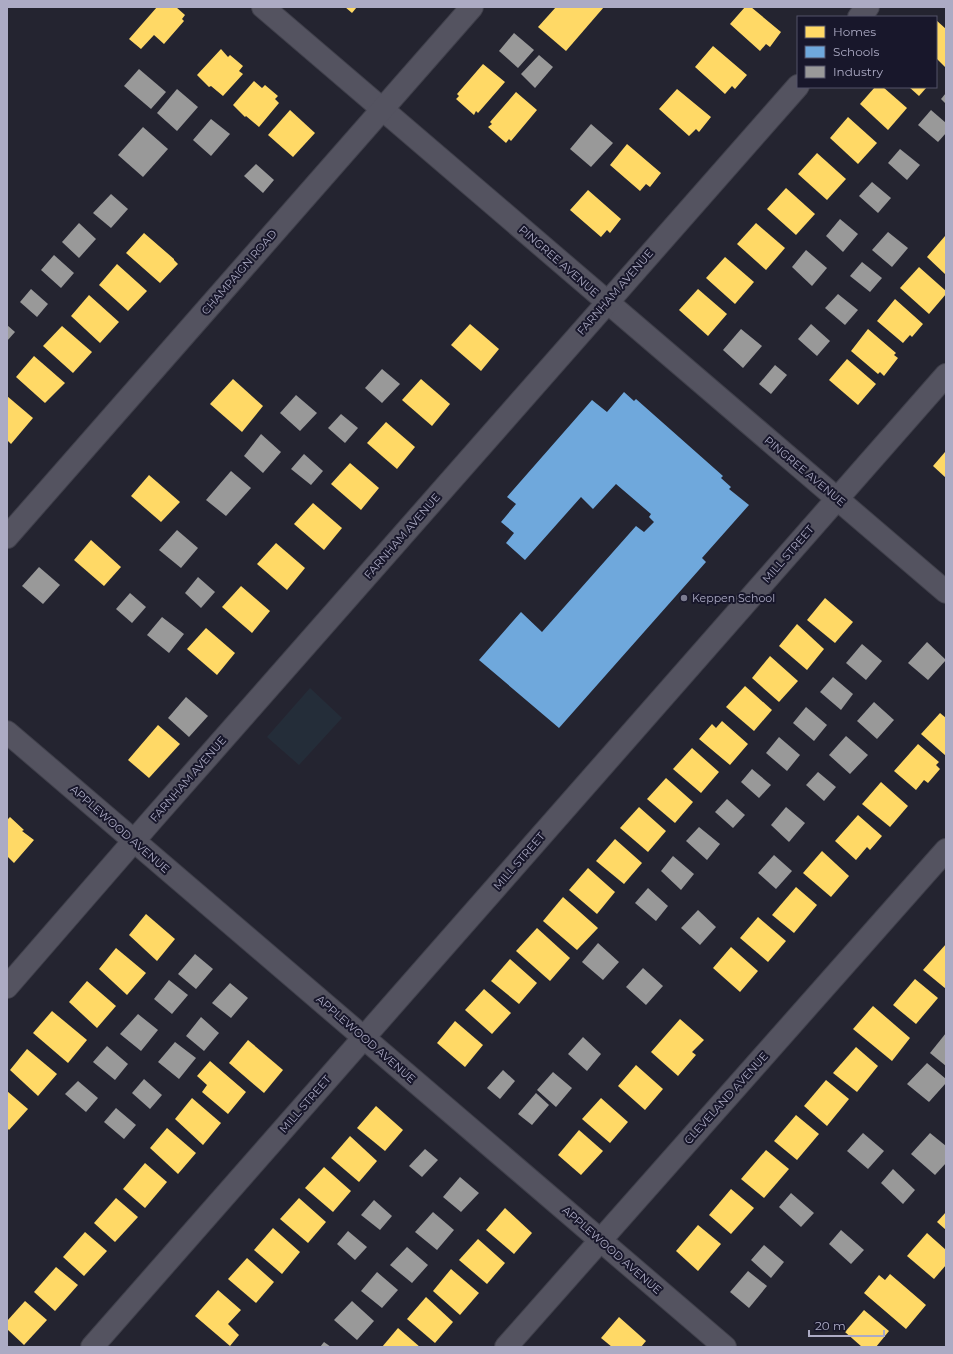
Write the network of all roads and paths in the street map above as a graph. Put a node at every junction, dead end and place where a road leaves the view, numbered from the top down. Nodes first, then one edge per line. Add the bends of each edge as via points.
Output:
1 (263, 7) edge
2 (472, 7) edge
3 (868, 7) edge
4 (860, 16) edge
5 (797, 87) edge
6 (382, 109) junction
7 (607, 302) junction
8 (946, 375) edge
9 (837, 498) junction
10 (7, 537) edge
11 (946, 592) edge
12 (7, 732) edge
13 (134, 841) junction
14 (946, 850) edge
15 (7, 987) edge
16 (364, 1037) junction
17 (600, 1240) junction
18 (92, 1347) edge
19 (506, 1347) edge
20 (725, 1347) edge

1 - 6 street, PINGREE AVENUE
2 - 6 street, CHAMPAIGN ROAD
3 - 4 street
5 - 7 street, FARNHAM AVENUE
6 - 7 street, PINGREE AVENUE
6 - 10 street, CHAMPAIGN ROAD
7 - 9 street, PINGREE AVENUE
7 - 13 street, FARNHAM AVENUE
8 - 9 street, MILL STREET
9 - 11 street, PINGREE AVENUE
9 - 16 street, MILL STREET
12 - 13 street, APPLEWOOD AVENUE
13 - 15 street, FARNHAM AVENUE
13 - 16 street, APPLEWOOD AVENUE
14 - 17 street, CLEVELAND AVENUE
16 - 17 street, APPLEWOOD AVENUE
16 - 18 street, MILL STREET
17 - 19 street, CLEVELAND AVENUE
17 - 20 street, APPLEWOOD AVENUE

